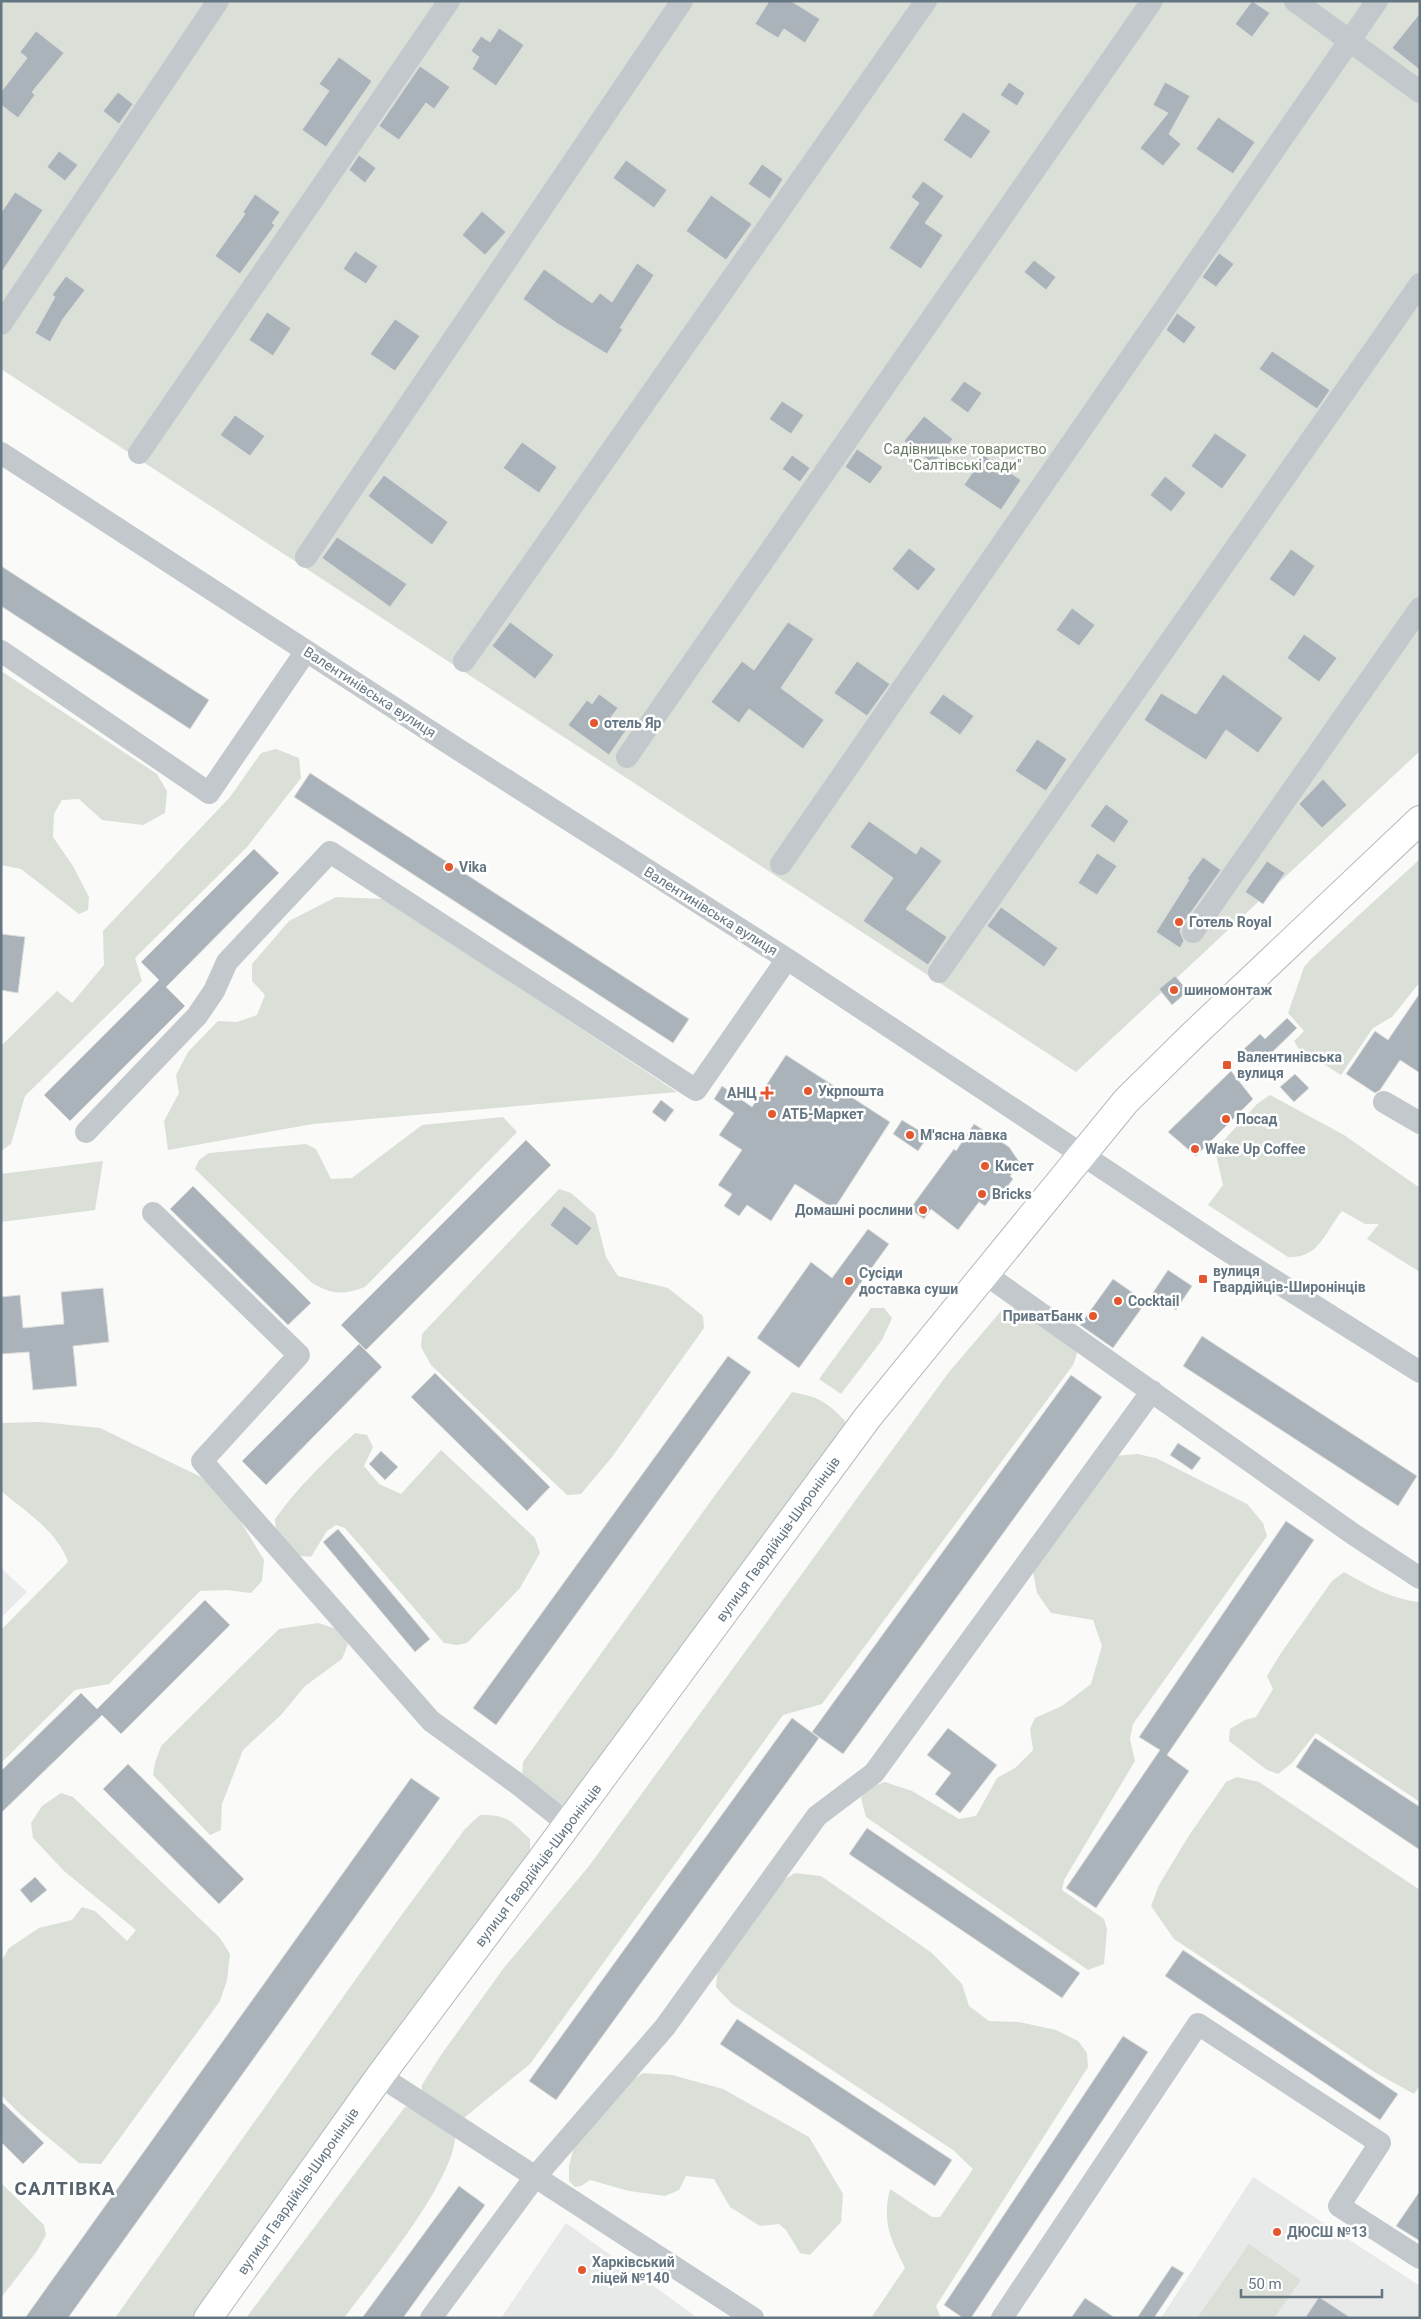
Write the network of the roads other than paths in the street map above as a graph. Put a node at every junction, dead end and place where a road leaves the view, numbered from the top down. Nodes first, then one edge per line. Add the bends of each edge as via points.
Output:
1 (218, 1) edge
2 (449, 1) edge
3 (682, 1) edge
4 (926, 1) edge
5 (1152, 1) edge
6 (1295, 1) edge
7 (1376, 1) edge
8 (1350, 42) junction
9 (1420, 92) edge
10 (1420, 284) edge
11 (1, 324) edge
12 (1, 453) edge
13 (139, 453) dead end
14 (306, 557) dead end
15 (1420, 608) edge
16 (1, 651) edge
17 (306, 651) junction
18 (464, 661) dead end
19 (627, 758) dead end
20 (1420, 820) edge
21 (780, 864) dead end
22 (1194, 932) dead end
23 (787, 959) junction
24 (939, 972) dead end
25 (1384, 1102) dead end
26 (1420, 1122) edge
27 (86, 1132) dead end
28 (1080, 1155) junction
29 (153, 1213) dead end
30 (985, 1274) junction
31 (1420, 1372) edge
32 (1152, 1391) junction
33 (1420, 1578) edge
34 (568, 1824) junction
35 (380, 2076) junction
36 (535, 2177) junction
37 (1420, 2258) edge
38 (208, 2318) edge
39 (431, 2318) edge
40 (753, 2318) edge
41 (1002, 2318) edge

1 - 11 street
2 - 13 street
3 - 14 street
4 - 18 street
5 - 19 street
6 - 8 street
7 - 8 street
8 - 9 street
8 - 21 street
10 - 24 street
12 - 17 street, Валентинівська вулиця
15 - 22 street
16 - 17 street via 209,793
17 - 23 street, Валентинівська вулиця
20 - 28 main road, вулиця Гвардійців-Широнінців via 1160,1067
23 - 27 street via 696,1090 330,852 226,962 214,992 197,1016
23 - 28 street, Валентинівська вулиця
25 - 26 street
28 - 30 main road, вулиця Гвардійців-Широнінців
28 - 31 street, Валентинівська вулиця
29 - 34 street via 299,1355 202,1461 431,1721
30 - 32 street
30 - 34 main road, вулиця Гвардійців-Широнінців via 868,1417
32 - 33 street
32 - 36 street via 874,1773 818,1816 665,2027
34 - 35 main road, вулиця Гвардійців-Широнінців
35 - 36 street
35 - 38 main road, вулиця Гвардійців-Широнінців
36 - 39 street
36 - 40 street
37 - 41 street via 1339,2206 1380,2143 1198,2024

